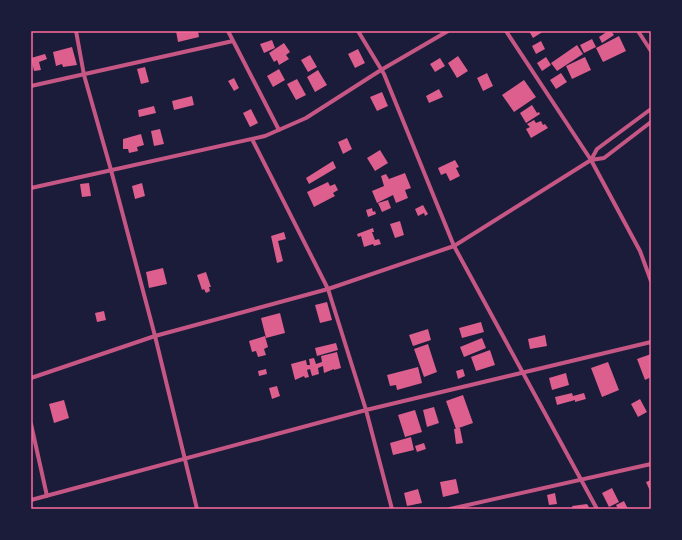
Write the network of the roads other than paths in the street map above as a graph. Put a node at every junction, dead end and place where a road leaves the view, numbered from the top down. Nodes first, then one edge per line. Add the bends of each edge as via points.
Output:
1 (76, 31) edge
2 (228, 31) edge
3 (358, 31) edge
4 (448, 31) edge
5 (506, 31) edge
6 (638, 31) edge
7 (233, 41) junction
8 (651, 51) edge
9 (381, 70) junction
10 (84, 75) junction
11 (31, 86) edge
12 (651, 109) edge
13 (651, 122) edge
14 (279, 130) junction
15 (252, 139) junction
16 (591, 160) junction
17 (111, 170) junction
18 (31, 188) edge
19 (454, 246) junction
20 (651, 281) edge
21 (328, 289) junction
22 (155, 336) junction
23 (651, 342) edge
24 (522, 372) junction
25 (31, 378) edge
26 (366, 410) junction
27 (31, 424) edge
28 (186, 458) junction
29 (651, 464) edge
30 (581, 479) junction
31 (47, 496) junction
32 (31, 500) edge
33 (197, 509) edge
34 (392, 509) edge
35 (450, 509) edge
36 (597, 509) edge

1 - 10 street
2 - 7 street
3 - 9 street
4 - 9 street
5 - 16 street
6 - 8 street
7 - 10 street
7 - 14 street
9 - 14 street via 306,118
9 - 19 street
10 - 11 street
10 - 17 street
12 - 16 street via 597,149
13 - 16 street via 604,158
14 - 15 street
15 - 17 street
15 - 21 street
16 - 19 street
16 - 20 street via 640,251
17 - 18 street
17 - 22 street
19 - 21 street
19 - 24 street
21 - 22 street
21 - 26 street
22 - 25 street
22 - 28 street
23 - 24 street
24 - 26 street
24 - 30 street
26 - 28 street
26 - 34 street
27 - 31 street
28 - 31 street
28 - 33 street
29 - 30 street
30 - 35 street
30 - 36 street
31 - 32 street

